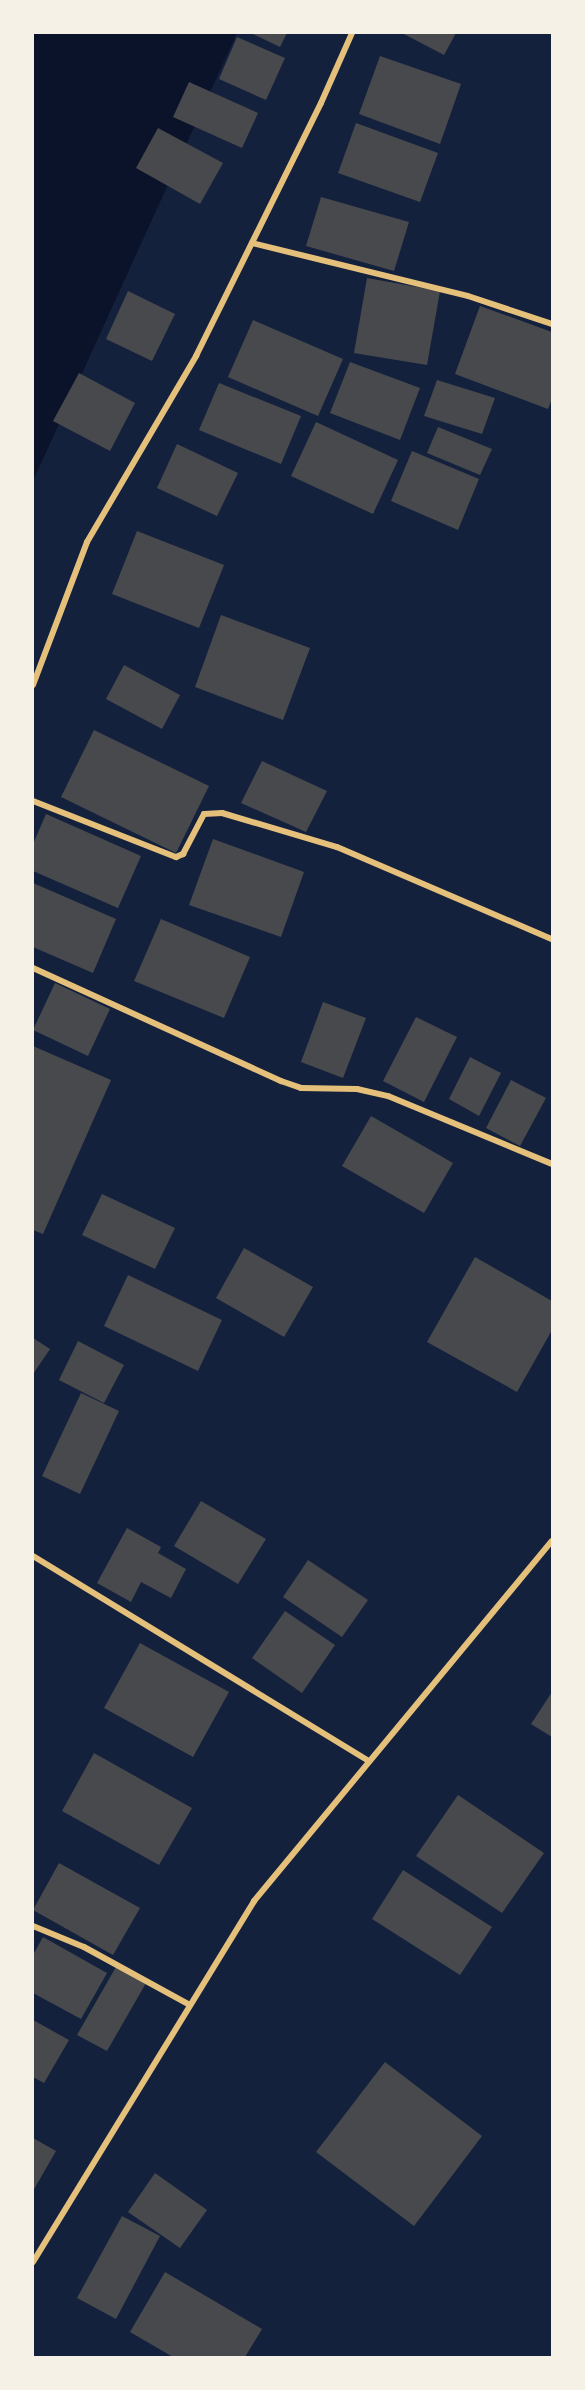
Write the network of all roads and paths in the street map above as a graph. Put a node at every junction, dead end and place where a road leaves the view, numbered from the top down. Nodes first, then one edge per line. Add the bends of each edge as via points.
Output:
1 (352, 33) edge
2 (252, 243) junction
3 (552, 324) edge
4 (33, 685) edge
5 (33, 801) edge
6 (552, 939) edge
7 (33, 968) edge
8 (552, 1164) edge
9 (552, 1541) edge
10 (33, 1556) edge
11 (367, 1760) junction
12 (33, 1926) edge
13 (190, 2005) junction
14 (33, 2262) edge

1 - 2 street
2 - 3 street via 468,296
2 - 4 street via 196,356 87,542
5 - 6 street via 176,857 187,848 204,814 222,813 337,848
7 - 8 street via 280,1081 301,1088 357,1089 388,1096
9 - 11 street
10 - 11 street
11 - 13 street via 254,1901
12 - 13 street via 84,1947
13 - 14 street

